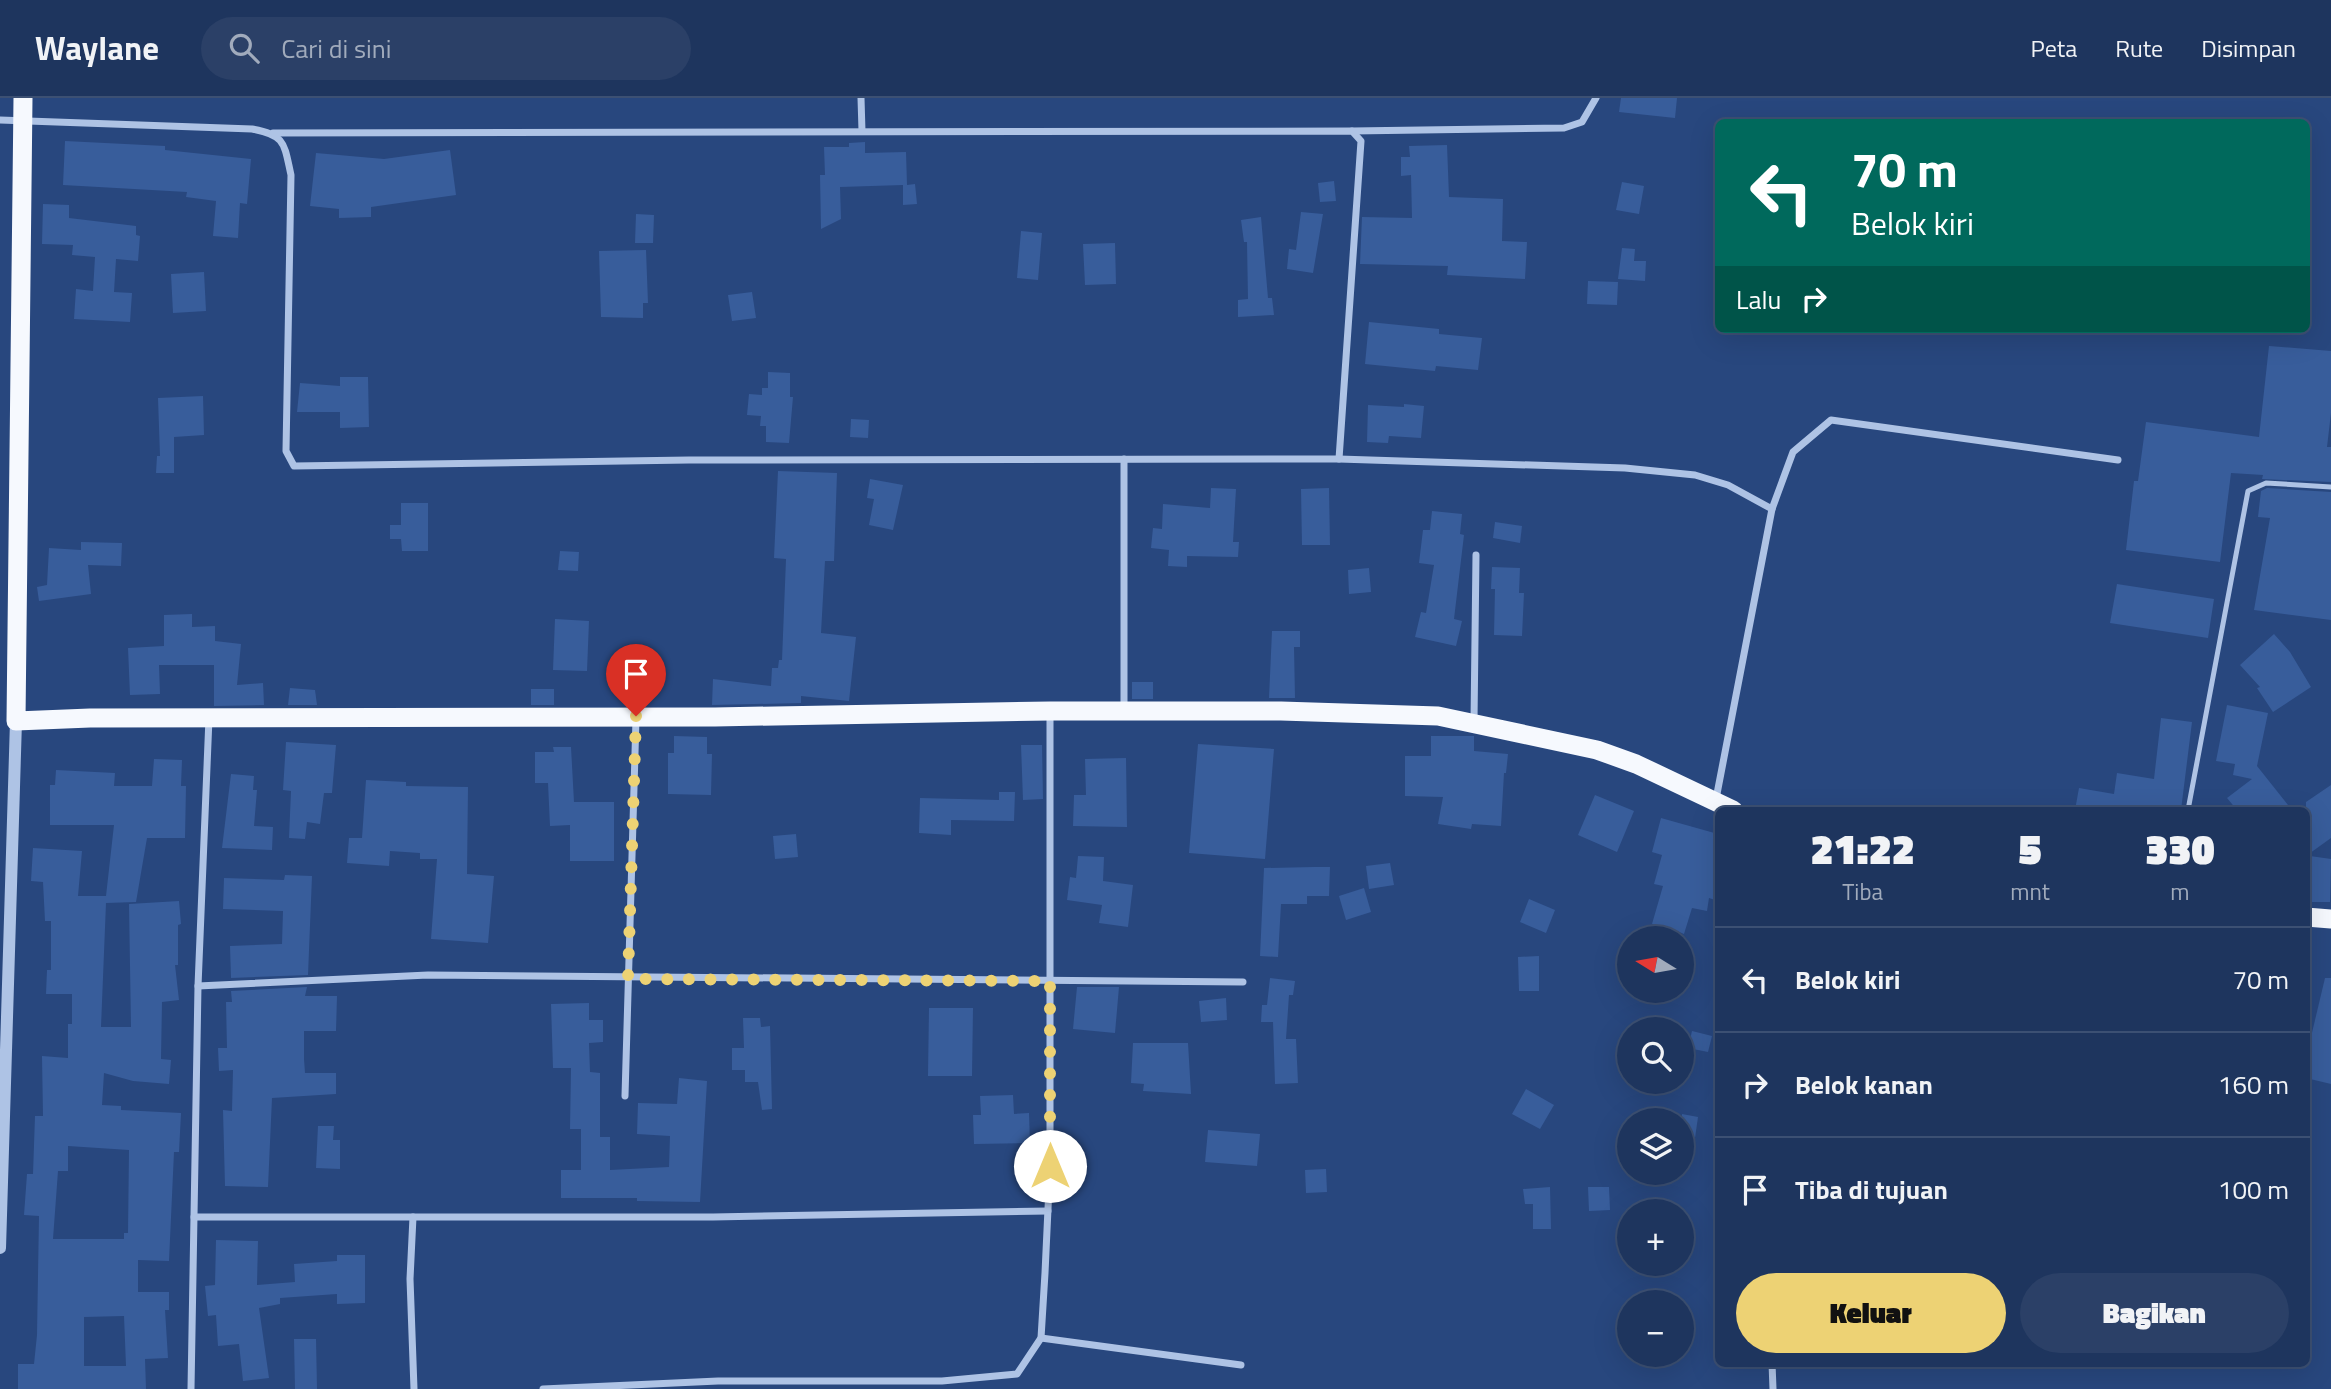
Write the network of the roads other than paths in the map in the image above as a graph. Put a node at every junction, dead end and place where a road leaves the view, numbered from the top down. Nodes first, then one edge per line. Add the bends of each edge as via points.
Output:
1 (23, 98) edge
2 (861, 98) edge
3 (1596, 98) edge
4 (0, 120) edge
5 (23, 120) junction
6 (862, 131) junction
7 (1352, 131) junction
8 (272, 133) junction
9 (1124, 460) junction
10 (1339, 460) junction
11 (2118, 460) dead end
12 (2331, 487) edge
13 (1772, 509) junction
14 (1476, 555) dead end
15 (1050, 711) junction
16 (1124, 712) junction
17 (636, 716) junction
18 (209, 717) junction
19 (12, 721) junction
20 (1474, 722) junction
21 (1724, 807) edge
22 (2189, 807) edge
23 (2310, 917) edge
24 (2331, 919) edge
25 (628, 979) junction
26 (1050, 981) junction
27 (1243, 982) dead end
28 (198, 986) junction
29 (625, 1096) dead end
30 (2, 1102) edge
31 (1048, 1211) junction
32 (194, 1217) junction
33 (413, 1217) junction
34 (0, 1248) edge
35 (1041, 1338) junction
36 (1241, 1365) dead end
37 (1772, 1367) edge
38 (191, 1389) edge
39 (414, 1389) edge
40 (543, 1389) edge
41 (1773, 1389) edge

1 - 5 highway
2 - 6 street
3 - 7 street via 1582,122 1564,128
4 - 5 street
5 - 8 street
5 - 19 highway
6 - 7 street
6 - 8 street
7 - 10 street via 1361,141
8 - 9 street via 284,142 291,175 286,451 294,466
9 - 10 street
9 - 16 street
10 - 13 street via 1625,468 1695,475 1728,485
11 - 13 street via 1831,420 1793,452
12 - 22 lane via 2266,483 2248,492
13 - 21 street
14 - 20 street
15 - 16 highway
15 - 17 highway
15 - 26 street
16 - 20 highway via 1438,716
17 - 18 highway
17 - 25 street
18 - 19 highway
18 - 28 street
19 - 30 street
20 - 21 highway via 1597,750
23 - 24 highway
25 - 26 street
25 - 28 street via 428,975
25 - 29 street
26 - 27 street
26 - 31 street
28 - 32 street
30 - 34 street
31 - 33 street
31 - 35 street
32 - 33 street
32 - 38 street
33 - 39 street
35 - 36 street
35 - 40 street via 1017,1374 942,1381 718,1381
37 - 41 street

